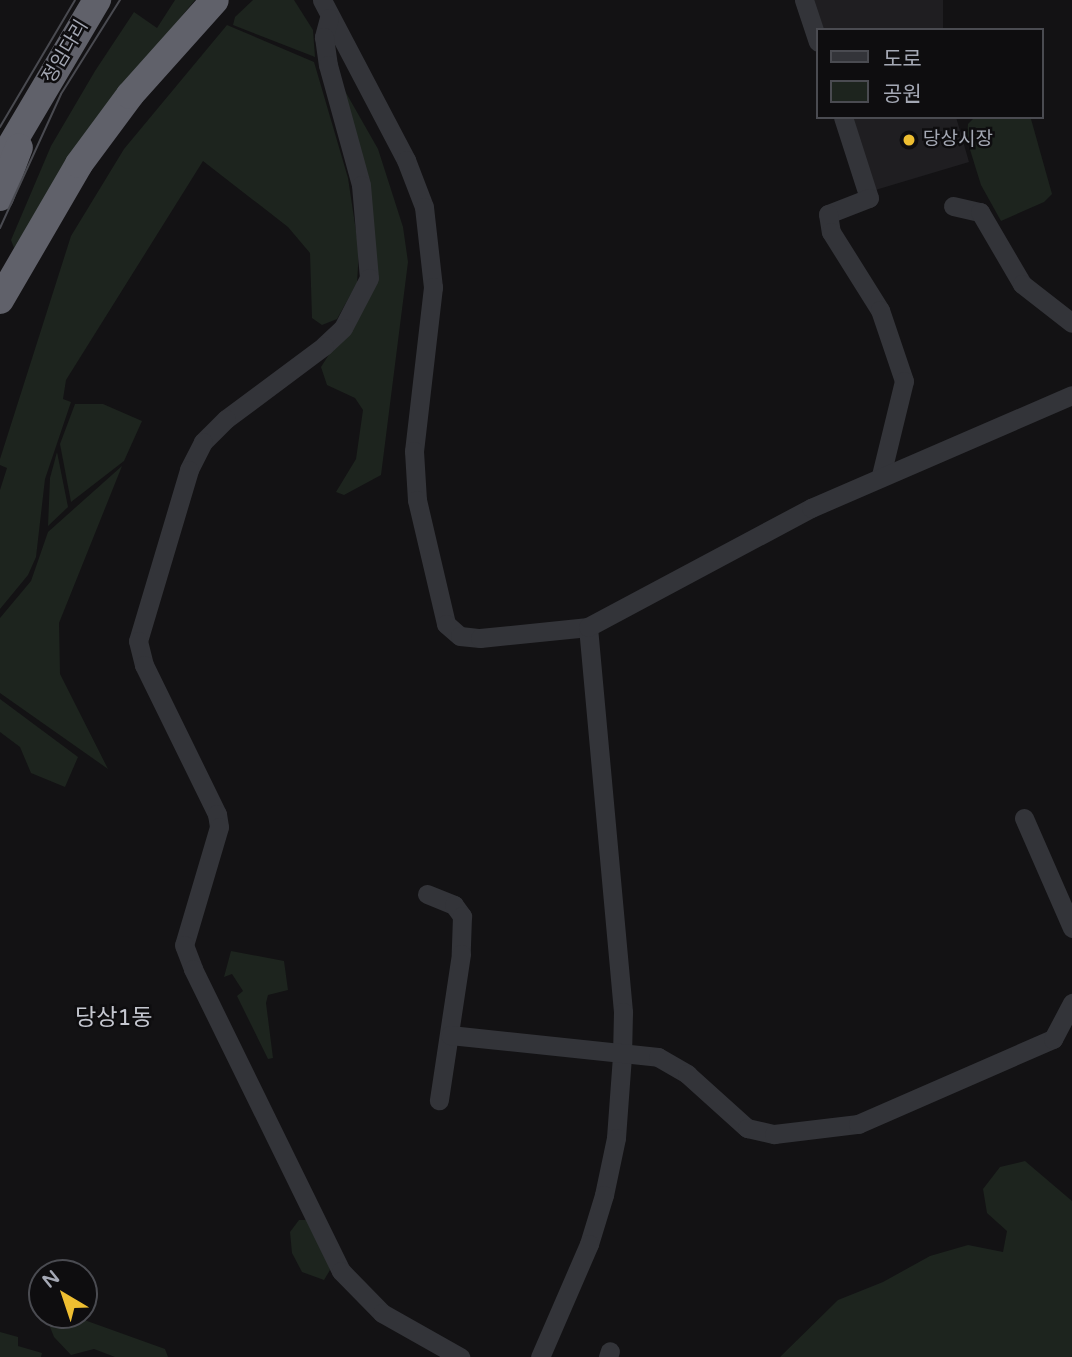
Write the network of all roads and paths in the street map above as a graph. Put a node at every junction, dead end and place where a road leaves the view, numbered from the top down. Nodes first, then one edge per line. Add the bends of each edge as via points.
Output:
1 (97, 0) edge
2 (215, 0) edge
3 (804, 0) edge
4 (326, 9) edge
5 (816, 36) edge
6 (34, 105) junction
7 (844, 119) edge
8 (0, 164) edge
9 (0, 197) edge
10 (953, 206) dead end
11 (0, 300) edge
12 (1072, 323) edge
13 (1072, 395) edge
14 (881, 475) junction
15 (588, 627) junction
16 (1024, 818) dead end
17 (427, 894) dead end
18 (1072, 929) edge
19 (1072, 1003) edge
20 (450, 1035) junction
21 (622, 1056) junction
22 (439, 1100) dead end
23 (460, 1357) edge
24 (540, 1357) edge

1 - 6 highway, 정임다리
2 - 11 highway via 130,95 79,164
3 - 5 street
4 - 15 street via 405,160 424,207 433,287 414,451 416,500 446,624 460,636 480,638
4 - 23 street via 328,65 361,186 369,278 342,328 324,346 226,418 203,442 185,483 138,641 144,665 219,827 184,944 193,969 341,1271 382,1313
6 - 8 highway
6 - 9 highway
7 - 14 street via 869,198 828,214 831,232 880,310 904,381
10 - 12 street via 980,212 1021,284
13 - 14 street
14 - 15 street
15 - 21 street via 623,1012
16 - 18 street
17 - 20 street via 454,905 462,916
19 - 21 street via 1053,1039 858,1124 774,1134 747,1128 687,1074 658,1057
20 - 21 street
20 - 22 street
21 - 24 street via 616,1138 604,1195 589,1244

